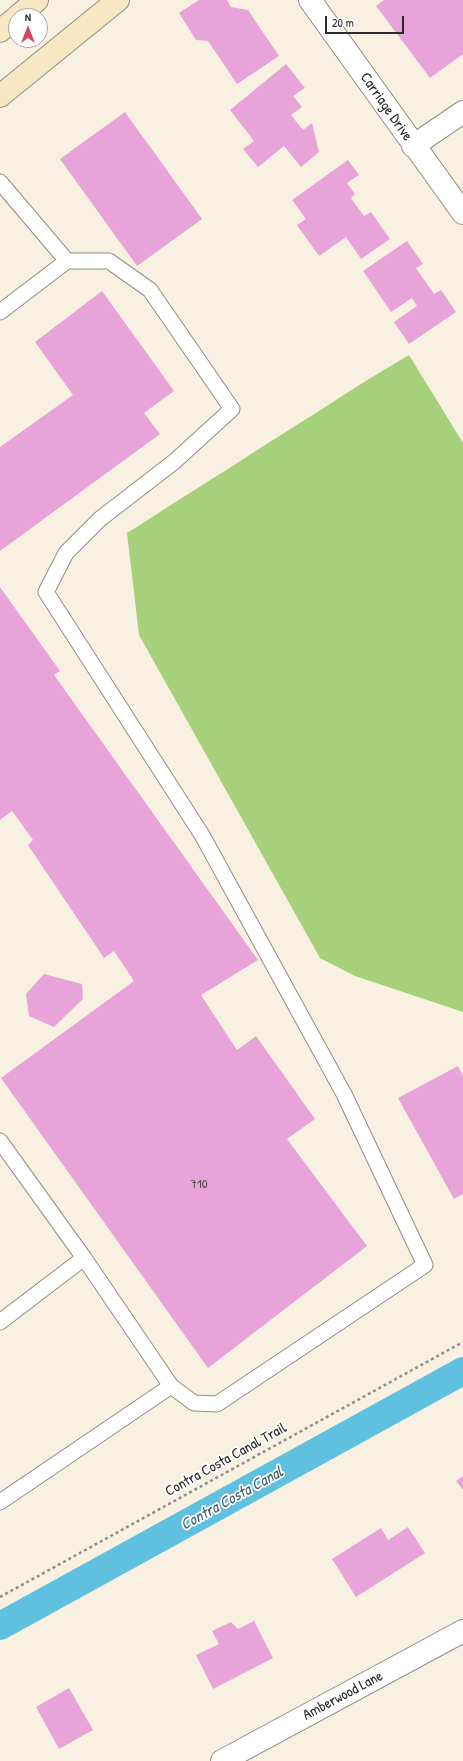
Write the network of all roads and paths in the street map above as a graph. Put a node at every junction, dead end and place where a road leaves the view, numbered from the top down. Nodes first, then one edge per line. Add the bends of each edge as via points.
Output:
1 (37, 0) edge
2 (118, 0) edge
3 (310, 0) edge
4 (28, 8) edge
5 (8, 24) edge
6 (0, 31) edge
7 (0, 96) edge
8 (463, 112) edge
9 (413, 146) junction
10 (0, 182) edge
11 (463, 213) edge
12 (67, 261) junction
13 (0, 312) edge
14 (0, 1141) edge
15 (84, 1258) junction
16 (0, 1322) edge
17 (463, 1342) edge
18 (171, 1386) junction
19 (0, 1502) edge
20 (0, 1597) edge
21 (463, 1632) edge
22 (222, 1761) edge

1 - 4 main road
2 - 7 main road
3 - 9 street, Carriage Drive
5 - 6 main road
8 - 9 street
9 - 11 street, Carriage Drive
10 - 12 lane
12 - 13 lane
12 - 18 lane via 109,261 150,290 232,409 175,461 95,524 66,553 46,592 202,835 344,1094 425,1265 217,1404 194,1403
14 - 15 lane
15 - 16 lane
15 - 18 lane
17 - 20 path, Contra Costa Canal Trail
18 - 19 lane
21 - 22 street, Amberwood Lane

